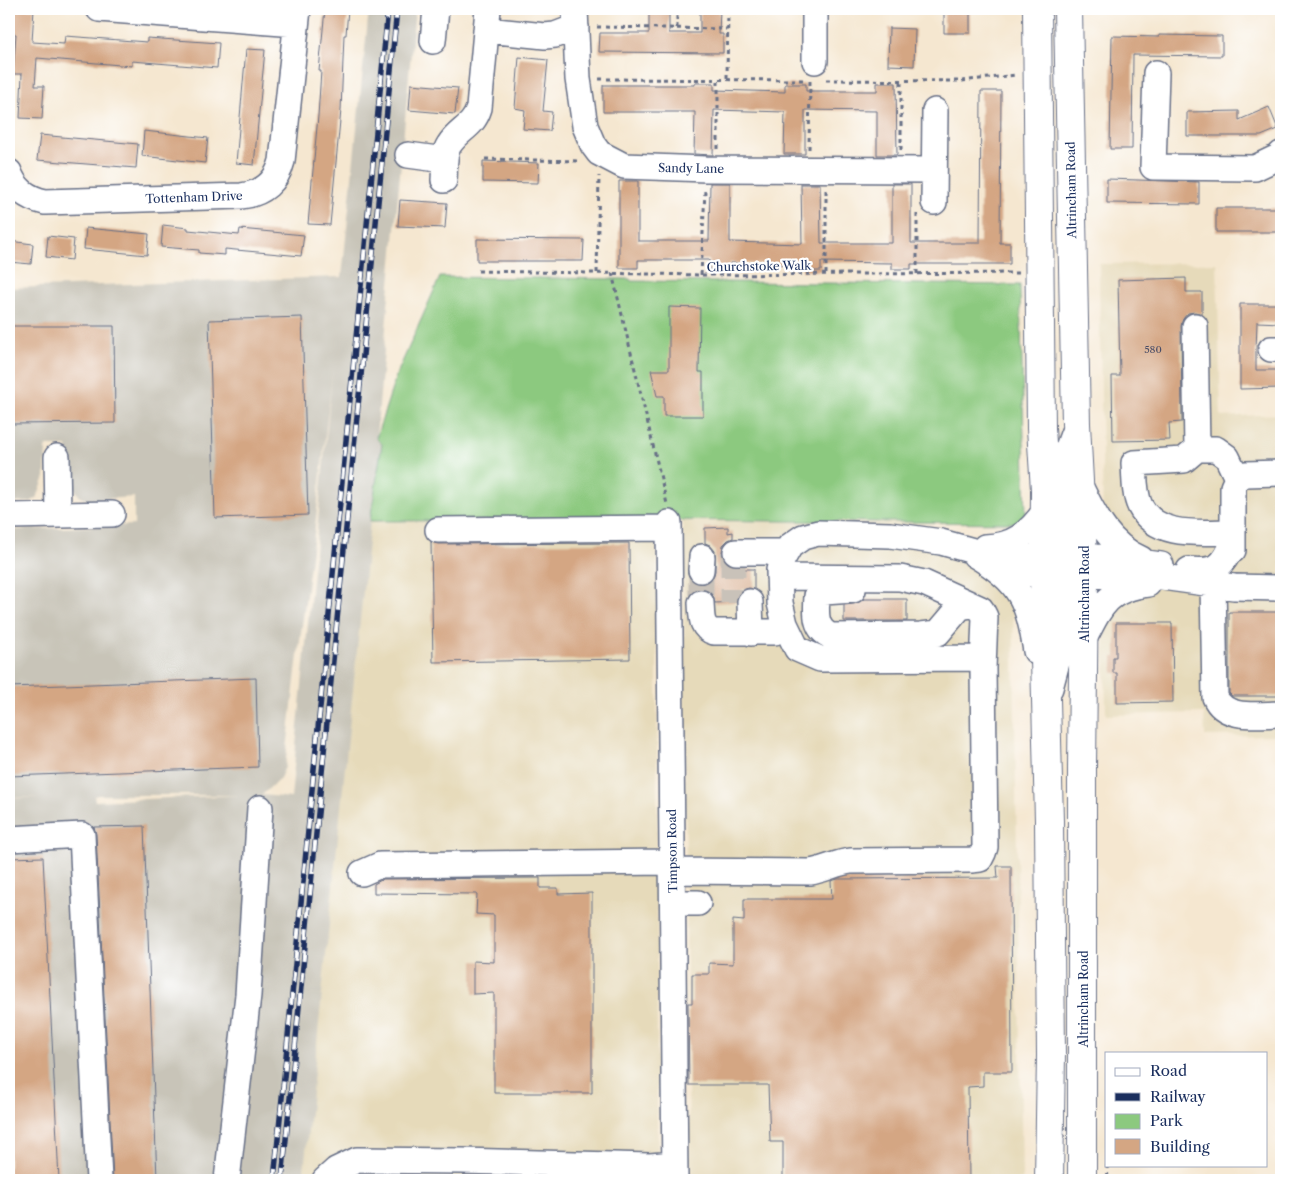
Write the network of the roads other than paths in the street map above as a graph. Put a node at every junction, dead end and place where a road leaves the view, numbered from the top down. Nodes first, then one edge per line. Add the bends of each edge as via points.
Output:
1 (99, 9) edge
2 (436, 9) edge
3 (815, 9) edge
4 (1037, 9) edge
5 (1068, 9) edge
6 (297, 16) edge
7 (576, 18) edge
8 (487, 19) edge
9 (433, 42) dead end
10 (812, 71) road end
11 (1156, 73) dead end
12 (935, 111) dead end
13 (1281, 154) edge
14 (414, 156) dead end
15 (934, 170) junction
16 (9, 172) edge
17 (925, 205) road end
18 (1195, 326) dead end
19 (1076, 424) junction
20 (1197, 450) junction
21 (57, 457) dead end
22 (1281, 473) edge
23 (1237, 478) junction
24 (1081, 488) junction
25 (1044, 511) junction
26 (112, 514) dead end
27 (58, 515) junction
28 (9, 516) edge
29 (438, 530) dead end
30 (1233, 538) junction
31 (962, 548) junction
32 (786, 552) junction
33 (745, 558) dead end
34 (1064, 567) junction
35 (780, 577) junction
36 (882, 578) junction
37 (1197, 578) junction
38 (1281, 588) edge
39 (970, 605) junction
40 (752, 631) junction
41 (1084, 639) junction
42 (983, 658) junction
43 (1046, 700) junction
44 (1281, 714) edge
45 (260, 808) dead end
46 (9, 839) edge
47 (672, 867) junction
48 (362, 873) dead end
49 (673, 903) junction
50 (698, 903) dead end
51 (661, 1172) edge
52 (99, 1180) edge
53 (227, 1180) edge
54 (325, 1180) edge
55 (1048, 1180) edge
56 (1082, 1180) edge

1 - 6 street
2 - 9 street
3 - 10 street
4 - 25 highway, Altrincham Road
5 - 19 highway, Altrincham Road
6 - 16 street, Tottenham Drive via 282,161 266,188 242,196 45,202 20,190
7 - 8 street via 555,35 545,36
7 - 15 street, Sandy Lane via 578,79 584,126 600,153 624,166
8 - 14 street via 476,116 449,144 445,170
11 - 13 street via 1153,167 1255,168
12 - 15 street
15 - 17 street
18 - 20 street
19 - 24 highway, Altrincham Road
19 - 34 street via 1065,456
20 - 23 street via 1216,449 1227,456
20 - 30 street via 1184,460 1134,463 1140,505 1149,519 1166,528
21 - 27 street
22 - 23 street via 1246,474
23 - 30 street via 1233,488
24 - 34 highway, Altrincham Road
24 - 37 street via 1114,542 1128,553
25 - 31 street via 1020,537 1002,545
25 - 34 highway, Altrincham Road
26 - 27 street
27 - 28 street
29 - 47 street, Timpson Road via 669,525
30 - 37 street
30 - 37 street via 1227,557 1218,567
31 - 32 street via 906,536 818,533 803,537
31 - 34 street via 995,557 1024,572
31 - 43 street via 994,566 1020,594 1032,625
32 - 33 street
32 - 35 street
34 - 37 street via 1103,557
34 - 41 highway, Altrincham Road
34 - 43 highway, Altrincham Road
35 - 36 street
35 - 40 street via 780,603
36 - 39 street via 924,583
36 - 39 street via 869,588 824,592 817,596 817,622 821,630 831,636 938,633 960,607
37 - 38 street
37 - 41 street via 1132,586 1118,592 1103,605
37 - 44 street via 1218,703 1228,712
39 - 42 street via 980,609 984,617
40 - 40 street via 725,602 703,623 708,630
40 - 42 street via 820,659
41 - 56 highway, Altrincham Road
42 - 47 street via 984,850 977,860 851,861 810,872
43 - 55 highway, Altrincham Road via 1051,1046
45 - 53 street via 248,995
46 - 52 street via 82,836
47 - 48 street via 380,865
47 - 49 street, Timpson Road
49 - 50 street
49 - 51 street, Timpson Road
51 - 54 street via 462,1160 357,1160 336,1170

